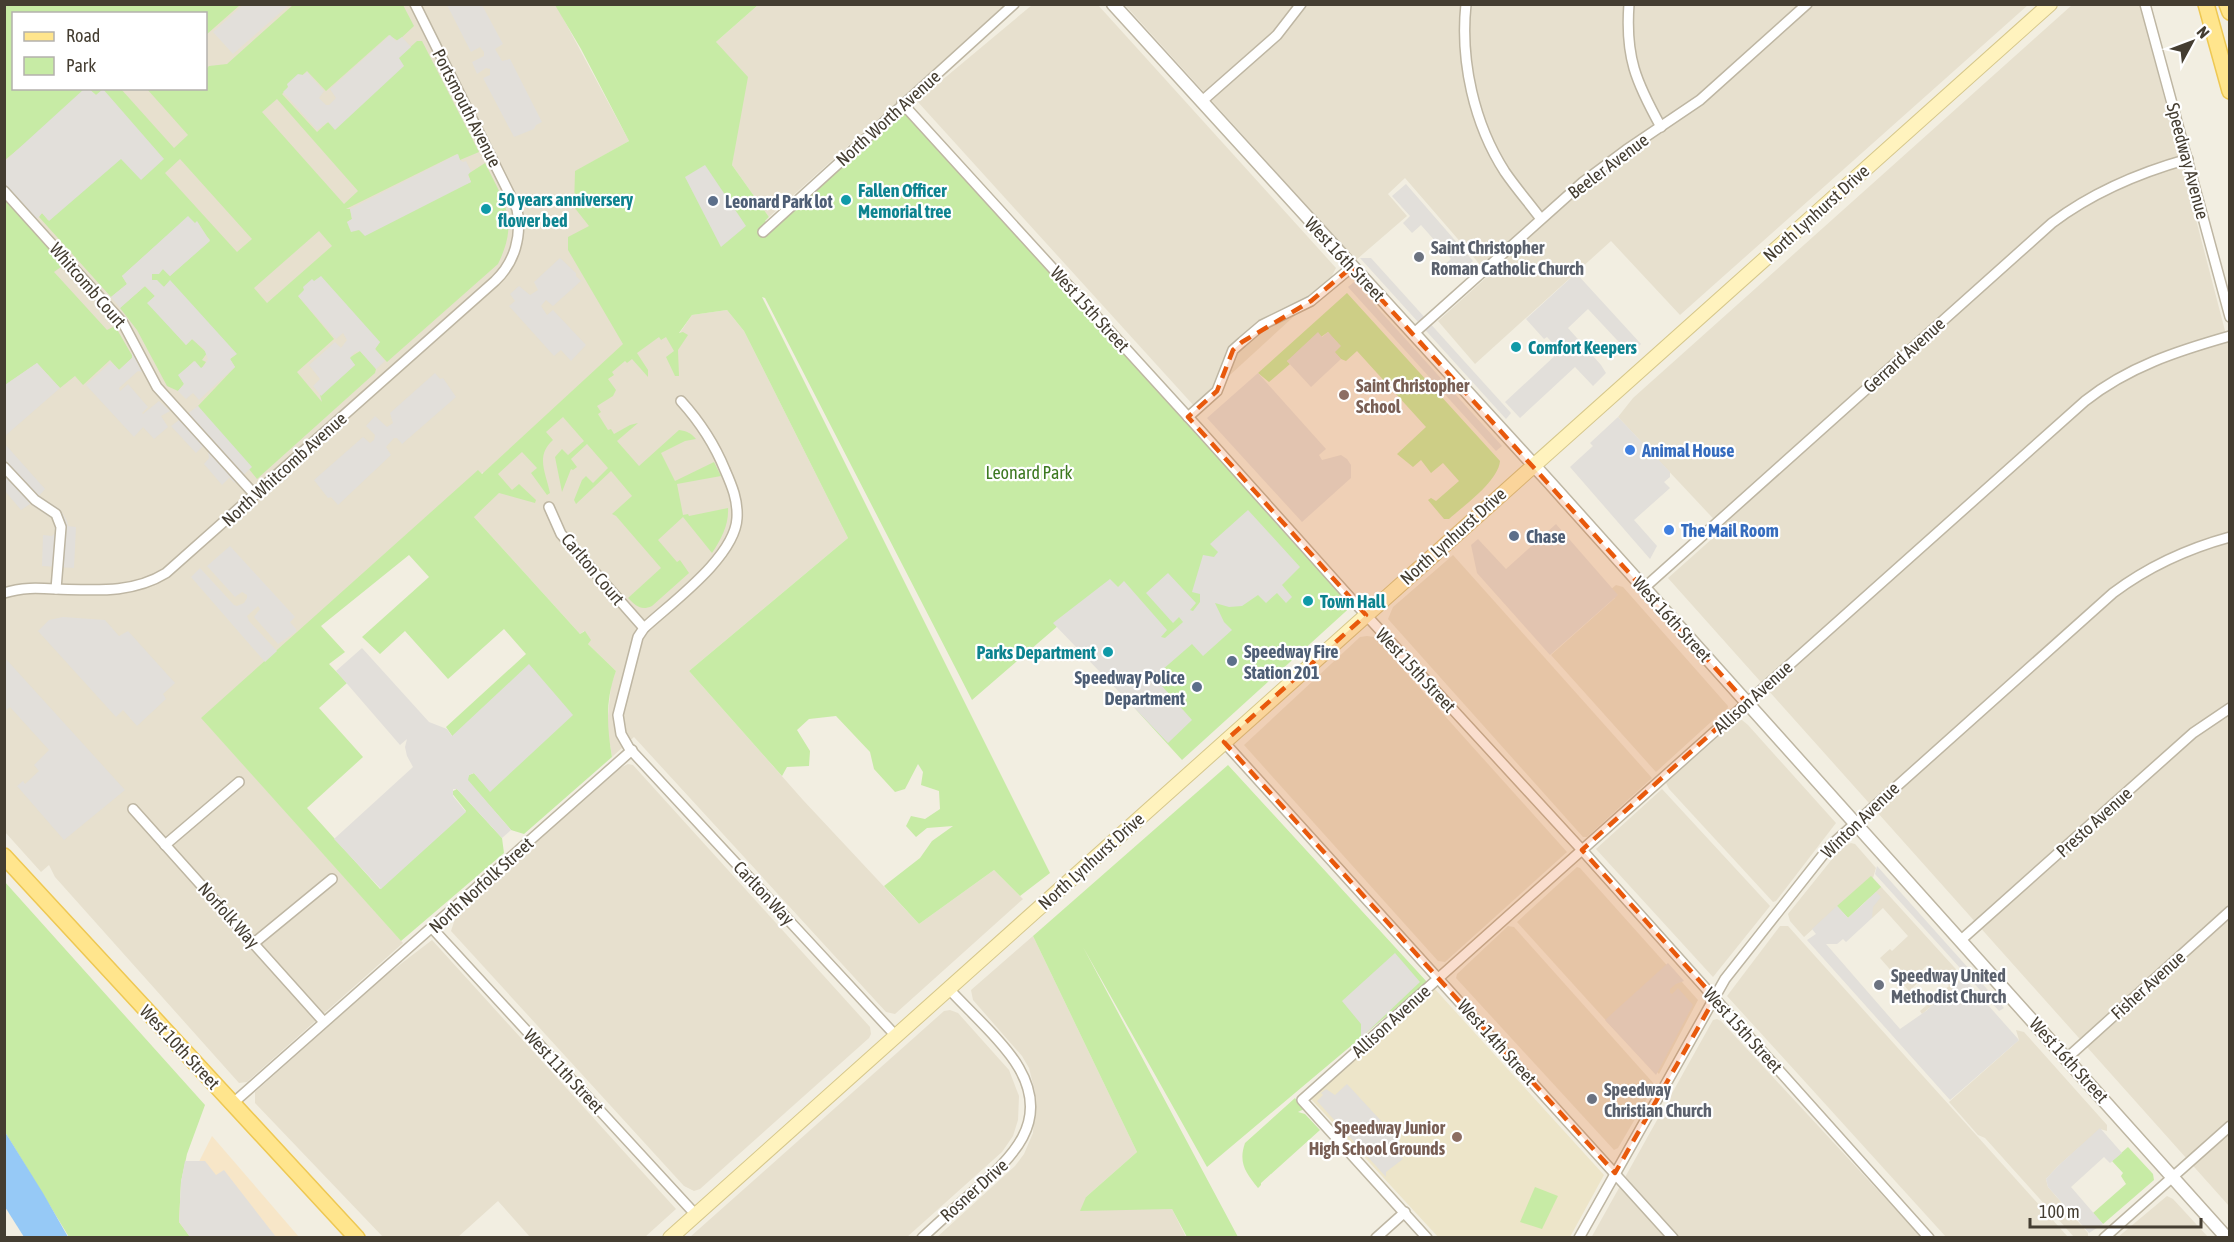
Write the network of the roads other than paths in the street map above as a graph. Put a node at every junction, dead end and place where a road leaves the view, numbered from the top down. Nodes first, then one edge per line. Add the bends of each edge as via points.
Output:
1 (415, 4) edge
2 (1014, 4) edge
3 (1113, 4) edge
4 (1301, 4) edge
5 (1466, 4) edge
6 (1629, 4) edge
7 (1808, 4) edge
8 (2050, 4) edge
9 (2145, 4) edge
10 (2206, 4) edge
11 (2228, 4) edge
12 (2229, 12) edge
13 (2229, 91) edge
14 (1201, 102) junction
15 (903, 103) junction
16 (1661, 127) junction
17 (2188, 159) junction
18 (4, 191) edge
19 (1541, 219) junction
20 (763, 232) dead end
21 (516, 248) joint
22 (1352, 267) junction
23 (2229, 317) edge
24 (1413, 334) junction
25 (2229, 336) edge
26 (681, 401) dead end
27 (1188, 417) junction
28 (1533, 465) junction
29 (4, 467) edge
30 (255, 495) junction
31 (549, 507) dead end
32 (2229, 537) edge
33 (1644, 588) junction
34 (56, 589) junction
35 (4, 592) edge
36 (1366, 615) junction
37 (644, 628) junction
38 (1746, 702) junction
39 (2229, 708) edge
40 (1224, 742) junction
41 (632, 750) junction
42 (238, 782) dead end
43 (133, 809) dead end
44 (1854, 822) junction
45 (165, 845) junction
46 (1582, 850) junction
47 (4, 856) edge
48 (332, 879) dead end
49 (2229, 911) edge
50 (432, 928) junction
51 (1961, 940) junction
52 (254, 943) junction
53 (1439, 978) junction
54 (949, 989) junction
55 (1715, 998) junction
56 (324, 1022) junction
57 (896, 1036) junction
58 (2067, 1058) junction
59 (232, 1104) junction
60 (2229, 1126) edge
61 (1615, 1173) junction
62 (2173, 1176) junction
63 (1405, 1212) junction
64 (696, 1215) junction
65 (357, 1238) edge
66 (670, 1238) edge
67 (922, 1238) edge
68 (1376, 1238) edge
69 (1427, 1238) edge
70 (1579, 1238) edge
71 (1673, 1238) edge
72 (1929, 1238) edge
73 (2104, 1238) edge
74 (2227, 1238) edge

1 - 21 street, Portsmouth Avenue via 513,199 519,219
2 - 15 street, North Worth Avenue
3 - 14 street, West 16th Street
4 - 14 street via 1277,35
5 - 19 street via 1466,57 1482,124 1503,169
6 - 16 street via 1631,64
7 - 16 street, Beeler Avenue via 1708,94
8 - 28 main road, North Lynhurst Drive
9 - 17 street, Speedway Avenue
10 - 13 main road
11 - 12 main road
14 - 22 street, West 16th Street
15 - 20 street, North Worth Avenue
15 - 27 street, West 15th Street
16 - 19 street, Beeler Avenue via 1597,171
17 - 23 street, Speedway Avenue
17 - 33 street, Gerrard Avenue via 2115,185 2052,223
18 - 30 street, Whitcomb Court via 123,323 157,387
19 - 24 street, Beeler Avenue
21 - 30 street, North Whitcomb Avenue via 495,281
22 - 24 street, West 16th Street
22 - 27 street via 1311,301 1262,326 1233,350 1217,391
24 - 28 street, West 16th Street
25 - 38 street, Allison Avenue via 2145,364 2094,394
26 - 37 street via 712,441 735,494 737,520 726,550
27 - 36 street, West 15th Street
28 - 33 street, West 16th Street
28 - 36 main road, North Lynhurst Drive
29 - 34 street via 59,520
30 - 34 street, North Whitcomb Avenue via 157,578 121,589
31 - 37 street, Carlton Court via 561,534
32 - 44 street, Winton Avenue via 2167,559 2113,593
33 - 38 street, West 16th Street
34 - 35 street, North Whitcomb Avenue
36 - 40 main road, North Lynhurst Drive
36 - 46 street, West 15th Street
37 - 41 street via 633,653 618,715 621,734
38 - 44 street, West 16th Street
38 - 46 street, Allison Avenue
39 - 51 street, Presto Avenue via 2193,733
40 - 53 street, West 14th Street
40 - 54 main road, North Lynhurst Drive
41 - 50 street, North Norfolk Street
41 - 57 street, Carlton Way
42 - 45 street
43 - 45 street, Norfolk Way
44 - 51 street, West 16th Street
44 - 55 street, Winton Avenue via 1823,855 1725,979
45 - 52 street, Norfolk Way
46 - 53 street, Allison Avenue
46 - 55 street, West 15th Street
47 - 59 main road, West 10th Street
48 - 52 street
49 - 58 street, Fisher Avenue
50 - 56 street, North Norfolk Street
50 - 64 street, West 11th Street
51 - 58 street, West 16th Street
52 - 56 street, Norfolk Way
53 - 61 street, West 14th Street
53 - 63 street, Allison Avenue via 1302,1100
54 - 57 main road, North Lynhurst Drive
54 - 67 street, Rosner Drive via 1017,1065 1026,1084 1029,1111 1025,1132 1012,1155
55 - 61 street, Winton Avenue
55 - 72 street, West 15th Street
56 - 59 street, North Norfolk Street
57 - 64 main road, North Lynhurst Drive
58 - 62 street, West 16th Street
59 - 65 main road, West 10th Street
60 - 62 street
61 - 70 street, Winton Avenue
61 - 71 street, West 14th Street
62 - 73 street
62 - 74 street, West 16th Street
63 - 68 street
63 - 69 street
64 - 66 main road, North Lynhurst Drive

